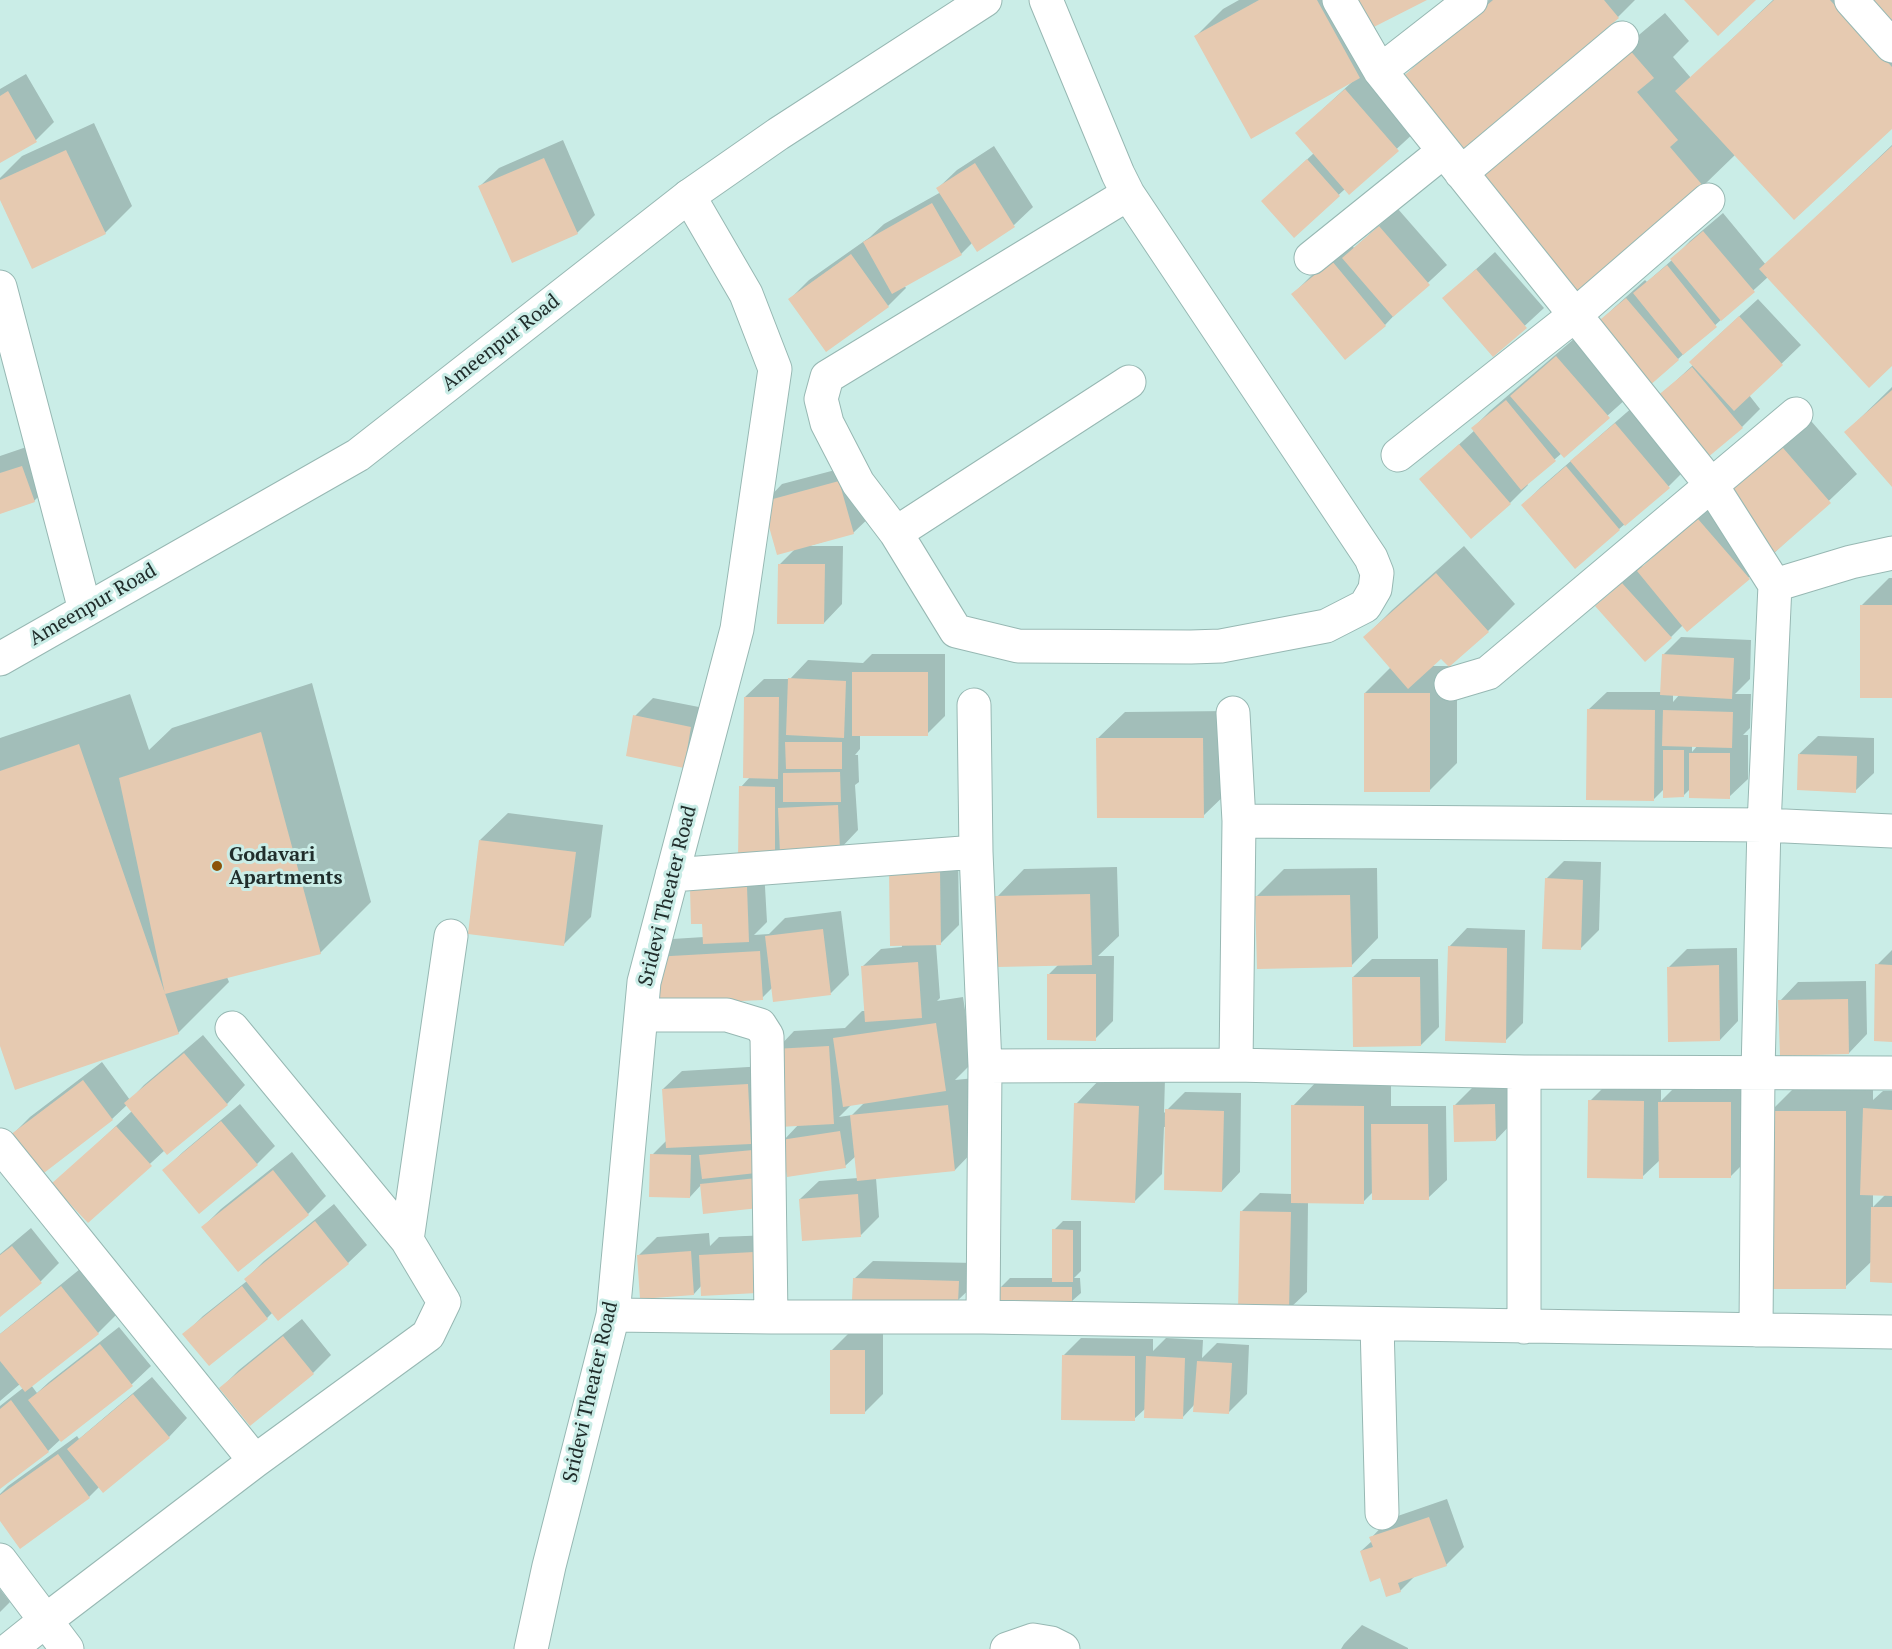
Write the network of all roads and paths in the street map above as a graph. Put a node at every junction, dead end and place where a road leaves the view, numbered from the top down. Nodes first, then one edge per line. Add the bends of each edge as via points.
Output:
1 (985, 0) edge
2 (1046, 0) edge
3 (1339, 0) edge
4 (1471, 0) edge
5 (1851, 0) edge
6 (1622, 38) dead end
7 (1892, 46) edge
8 (1380, 71) junction
9 (1453, 162) junction
10 (1128, 194) junction
11 (689, 196) junction
12 (1708, 200) dead end
13 (1311, 258) dead end
14 (0, 287) edge
15 (1575, 315) junction
16 (1129, 382) dead end
17 (821, 399) junction
18 (769, 405) junction
19 (1796, 414) dead end
20 (1398, 454) dead end
21 (1712, 486) junction
22 (896, 533) junction
23 (1892, 553) edge
24 (1775, 585) junction
25 (85, 610) junction
26 (0, 659) edge
27 (1451, 684) dead end
28 (974, 705) dead end
29 (1233, 713) dead end
30 (1239, 822) junction
31 (1764, 825) junction
32 (1892, 831) edge
33 (976, 852) junction
34 (672, 875) junction
35 (451, 936) dead end
36 (641, 1015) junction
37 (232, 1028) dead end
38 (1236, 1065) junction
39 (985, 1066) junction
40 (1524, 1072) junction
41 (1758, 1072) junction
42 (1892, 1073) edge
43 (0, 1145) edge
44 (407, 1240) junction
45 (613, 1315) junction
46 (771, 1317) junction
47 (983, 1317) junction
48 (1377, 1324) junction
49 (1524, 1327) junction
50 (1756, 1330) junction
51 (1892, 1332) edge
52 (255, 1461) junction
53 (1382, 1513) dead end
54 (0, 1560) edge
55 (45, 1621) junction
56 (10, 1649) edge
57 (68, 1649) edge
58 (531, 1649) edge
59 (1007, 1649) edge
60 (1063, 1649) edge

1 - 11 street, Ameenpur Road
2 - 10 street
3 - 8 street
4 - 8 street
5 - 7 street
6 - 9 street
8 - 9 street
9 - 13 street
9 - 15 street
10 - 17 street via 827,377
10 - 22 street via 1371,558 1377,573 1375,589 1365,606 1326,626 1221,646 1018,646 957,631
11 - 18 street, Sridevi Theater Road via 746,294 775,369
11 - 25 street, Ameenpur Road via 358,455
12 - 15 street
14 - 25 street
15 - 20 street
15 - 21 street
16 - 22 street
17 - 18 street
17 - 22 street via 827,423 858,483
18 - 34 street, Sridevi Theater Road via 737,629
19 - 21 street
21 - 24 street
21 - 27 street via 1488,673
23 - 24 street
24 - 31 street
25 - 26 street, Ameenpur Road
28 - 33 street
29 - 30 street
30 - 31 street
30 - 38 street
31 - 32 street
31 - 41 street
33 - 34 street
33 - 39 street
34 - 36 street, Sridevi Theater Road via 644,982
35 - 44 street
36 - 45 street, Sridevi Theater Road
36 - 46 street via 727,1015 760,1025 766,1036
37 - 44 street
38 - 39 street
38 - 40 street
39 - 47 street
40 - 41 street
40 - 49 street
41 - 42 street
41 - 50 street
43 - 52 street
44 - 52 street via 444,1302 428,1335
45 - 46 street
45 - 58 street, Sridevi Theater Road
46 - 47 street
47 - 48 street
48 - 49 street
48 - 53 street
49 - 50 street
50 - 51 street
52 - 55 street
54 - 55 street
55 - 56 street
55 - 57 street
59 - 60 street via 1033,1640

